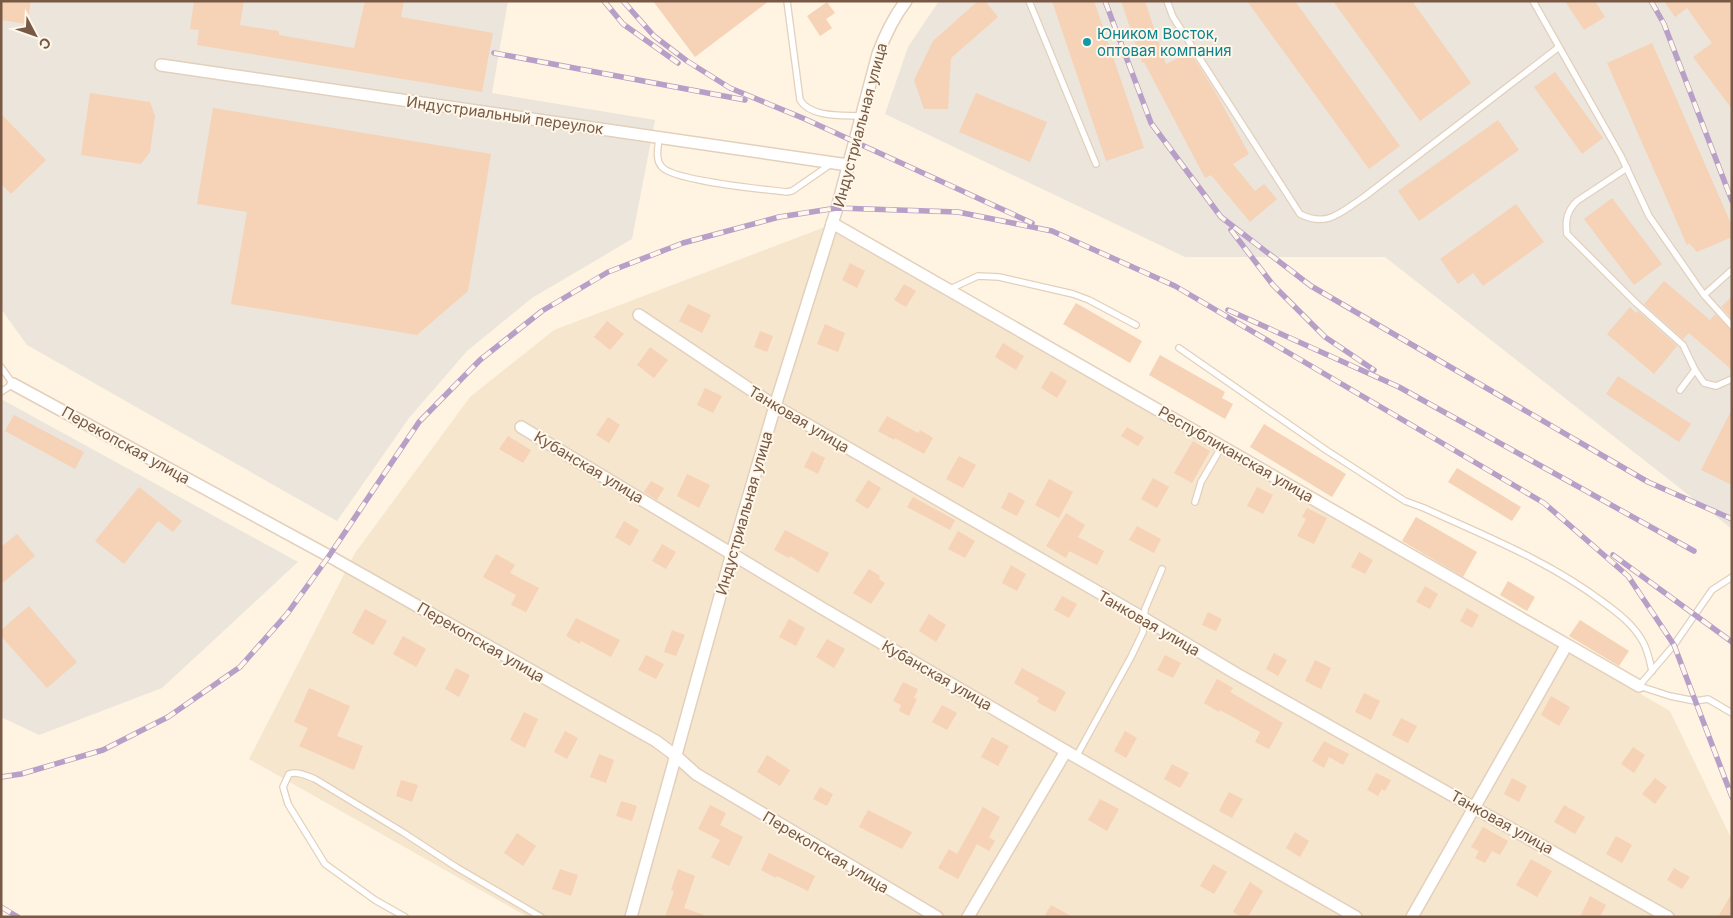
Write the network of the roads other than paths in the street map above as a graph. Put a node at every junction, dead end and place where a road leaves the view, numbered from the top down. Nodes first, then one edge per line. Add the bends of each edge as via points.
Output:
1 (787, 1) edge
2 (906, 1) edge
3 (1029, 1) edge
4 (1168, 1) edge
5 (1533, 1) edge
6 (1559, 46) junction
7 (161, 64) dead end
8 (861, 116) junction
9 (659, 138) junction
10 (832, 163) junction
11 (1096, 164) dead end
12 (848, 165) junction
13 (1626, 168) junction
14 (832, 223) junction
15 (1732, 270) edge
16 (948, 290) junction
17 (1704, 295) junction
18 (639, 315) dead end
19 (1136, 325) dead end
20 (1732, 326) edge
21 (1179, 348) dead end
22 (1, 367) edge
23 (1695, 370) junction
24 (1732, 379) edge
25 (13, 384) junction
26 (1680, 390) dead end
27 (1, 392) edge
28 (775, 406) junction
29 (521, 427) dead end
30 (1222, 446) junction
31 (1195, 502) dead end
32 (732, 553) junction
33 (1162, 569) dead end
34 (1732, 577) edge
35 (1145, 620) junction
36 (1566, 646) junction
37 (1652, 671) junction
38 (1639, 686) junction
39 (1732, 713) edge
40 (1071, 754) junction
41 (676, 756) junction
42 (1474, 806) junction
43 (405, 917) edge
44 (540, 917) edge
45 (631, 917) edge
46 (937, 917) edge
47 (968, 917) edge
48 (1356, 917) edge
49 (1412, 917) edge
50 (1668, 917) edge

1 - 8 lane via 800,100 809,109 826,114
2 - 8 street, Индустриальная улица via 884,38
3 - 11 lane
4 - 6 lane via 1173,17 1300,214 1311,220 1333,217 1364,197
5 - 6 lane
6 - 13 lane
7 - 9 street, Индустриальный переулок
8 - 12 street, Индустриальная улица
9 - 10 street, Индустриальный переулок
9 - 10 lane via 658,162 662,168 698,180 786,192
10 - 12 street, Индустриальный переулок
12 - 14 street, Индустриальная улица
13 - 17 lane via 1649,216
13 - 23 lane via 1570,208 1565,222 1567,234 1683,345
14 - 16 street, Республиканская улица
14 - 28 street, Индустриальная улица
15 - 17 lane
16 - 19 lane via 978,276 999,277 1073,294
16 - 30 street, Республиканская улица
17 - 20 lane
18 - 28 street, Танковая улица
21 - 37 lane via 1405,501 1545,564 1592,594 1621,616 1640,636
22 - 25 lane
23 - 24 lane via 1704,383 1716,386
23 - 26 lane
25 - 27 lane
25 - 41 street, Перекопская улица via 330,556 656,741
28 - 32 street, Индустриальная улица
28 - 35 street, Танковая улица
29 - 32 street, Кубанская улица
30 - 31 lane via 1201,482
30 - 36 street, Республиканская улица
32 - 40 street, Кубанская улица
32 - 41 street, Индустриальная улица
33 - 35 lane via 1146,608
34 - 37 lane via 1712,590 1674,646
35 - 40 lane via 1130,657
35 - 42 street, Танковая улица via 1309,716
36 - 38 street, Республиканская улица
36 - 42 street
37 - 38 lane
38 - 39 lane via 1695,701 1708,699
40 - 47 street
40 - 48 street, Кубанская улица
41 - 45 street, Индустриальная улица
41 - 46 street, Перекопская улица via 696,774
42 - 49 street
42 - 50 street, Танковая улица
43 - 44 lane via 325,864 288,804 283,787 289,774 315,779

